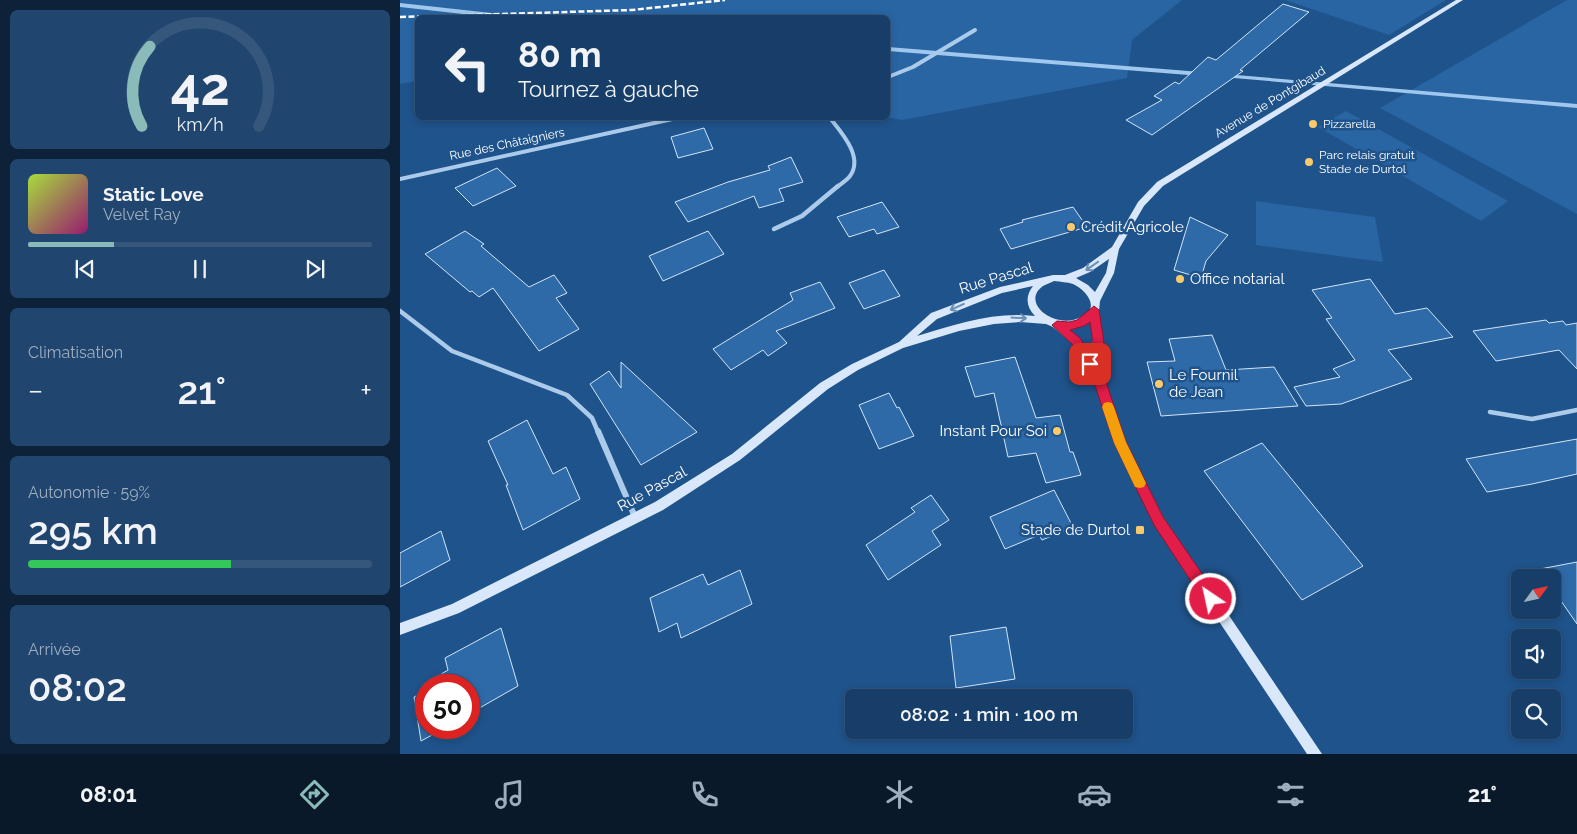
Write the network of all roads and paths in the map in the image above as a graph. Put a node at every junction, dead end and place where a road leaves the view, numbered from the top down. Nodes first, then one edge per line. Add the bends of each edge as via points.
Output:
1 (1460, 0) edge
2 (975, 30) dead end
3 (890, 76) edge
4 (668, 120) edge
5 (831, 120) edge
6 (400, 180) edge
7 (774, 230) dead end
8 (1115, 249) junction
9 (1053, 278) junction
10 (1067, 278) junction
11 (1095, 306) junction
12 (400, 312) edge
13 (1045, 321) junction
14 (1057, 325) junction
15 (900, 345) junction
16 (1098, 376) junction
17 (1577, 410) edge
18 (1490, 412) dead end
19 (636, 518) junction
20 (400, 629) edge
21 (1315, 754) edge

1 - 8 main road, Avenue de Pontgibaud via 1160,184 1141,204
2 - 3 street via 913,67
4 - 6 street, Rue des Châtaigniers
5 - 7 street via 851,150 854,169 850,176 802,216
8 -> 10 main road, Avenue de Pontgibaud via 1091,268
8 - 11 main road, Avenue de Pontgibaud via 1110,273
9 - 10 main road
9 - 13 main road via 1039,285 1032,296 1034,310
9 -> 15 main road, Rue Pascal via 1000,290 934,316
10 - 11 main road via 1086,286 1093,293
11 - 14 main road via 1089,317 1080,323
11 - 16 main road via 1100,356
12 - 19 street via 460,355 567,395 592,418
13 - 14 main road
15 -> 13 main road, Rue Pascal via 994,320 1020,318
14 - 16 main road via 1076,341
15 - 19 main road, Rue Pascal via 824,386 724,465
16 - 21 main road via 1120,443 1159,521
17 - 18 street via 1532,419
19 - 20 main road, Rue Pascal via 455,609

